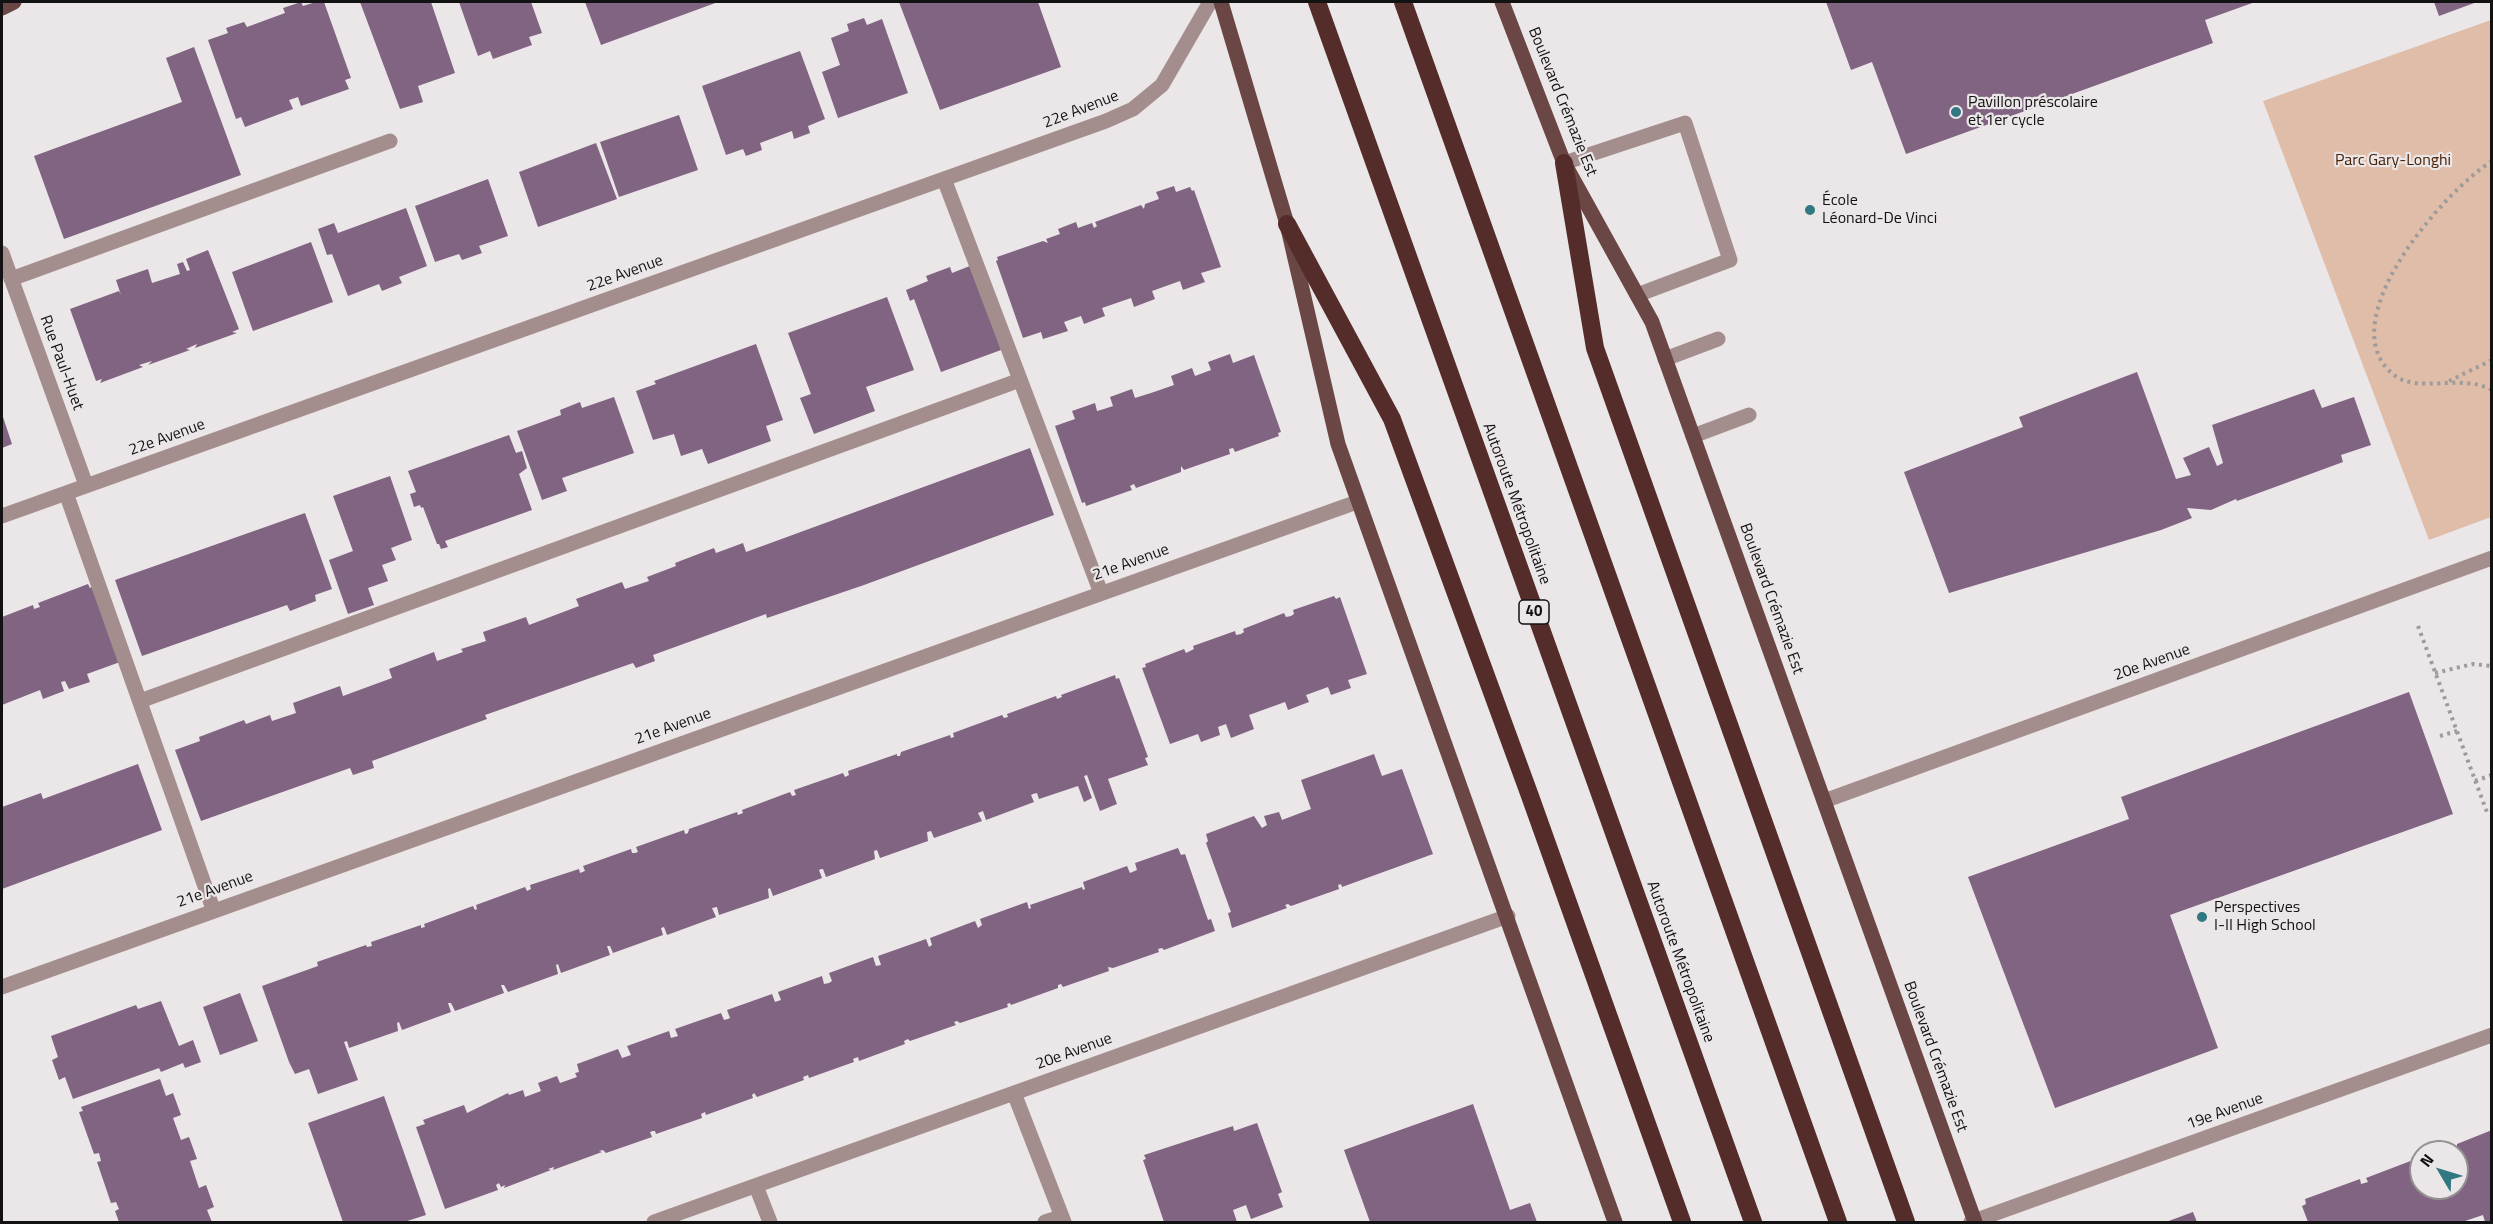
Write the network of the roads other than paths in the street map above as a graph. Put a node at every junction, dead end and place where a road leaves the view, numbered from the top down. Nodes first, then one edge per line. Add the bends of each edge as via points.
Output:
1 (14, 2) edge
2 (1210, 2) edge
3 (1221, 2) edge
4 (1317, 2) edge
5 (1403, 2) edge
6 (1502, 2) edge
7 (2, 8) edge
8 (390, 141) dead end
9 (1564, 163) junction
10 (944, 179) junction
11 (1287, 224) junction
12 (2, 253) edge
13 (11, 279) junction
14 (1637, 295) junction
15 (1718, 339) dead end
16 (1665, 359) junction
17 (1020, 380) junction
18 (1749, 415) dead end
19 (1693, 436) junction
20 (86, 486) junction
21 (66, 493) junction
22 (1357, 502) junction
23 (2, 516) edge
24 (2492, 558) edge
25 (1101, 593) junction
26 (140, 701) junction
27 (1824, 801) junction
28 (213, 909) junction
29 (1508, 916) junction
30 (2, 987) edge
31 (2492, 1035) edge
32 (1014, 1093) junction
33 (756, 1186) junction
34 (1063, 1220) edge
35 (654, 1222) edge
36 (770, 1222) edge
37 (1045, 1222) edge
38 (1615, 1222) edge
39 (1682, 1222) edge
40 (1753, 1222) edge
41 (1838, 1222) edge
42 (1906, 1222) edge
43 (1974, 1222) edge

1 - 7 main road
2 - 10 street, 22e Avenue via 1162,85 1133,109
3 - 11 main road
4 - 40 highway, Autoroute Métropolitaine / 40
5 - 41 highway
6 - 9 main road, Boulevard Crémazie Est
8 - 13 street
9 - 14 main road, Boulevard Crémazie Est
9 - 14 street via 1685,123 1730,260
9 - 42 highway via 1595,348
10 - 17 street
10 - 20 street, 22e Avenue
11 - 22 main road via 1338,444
11 - 39 highway via 1392,418
12 - 13 street, Rue Paul-Huet
13 - 20 street, Rue Paul-Huet
14 - 16 main road, Boulevard Crémazie Est
15 - 16 street
16 - 19 main road, Boulevard Crémazie Est
17 - 25 street
17 - 26 street
18 - 19 street
19 - 27 main road, Boulevard Crémazie Est
20 - 21 street, 22e Avenue
21 - 23 street, 22e Avenue
21 - 26 street
22 - 25 street, 21e Avenue
22 - 29 main road
24 - 27 street, 20e Avenue
25 - 28 street, 21e Avenue
26 - 28 street
27 - 43 main road, Boulevard Crémazie Est
28 - 30 street, 21e Avenue
29 - 32 street, 20e Avenue
29 - 38 main road
31 - 43 street, 19e Avenue
32 - 33 street, 20e Avenue
32 - 34 street
33 - 35 street, 20e Avenue
33 - 36 street
34 - 37 street

